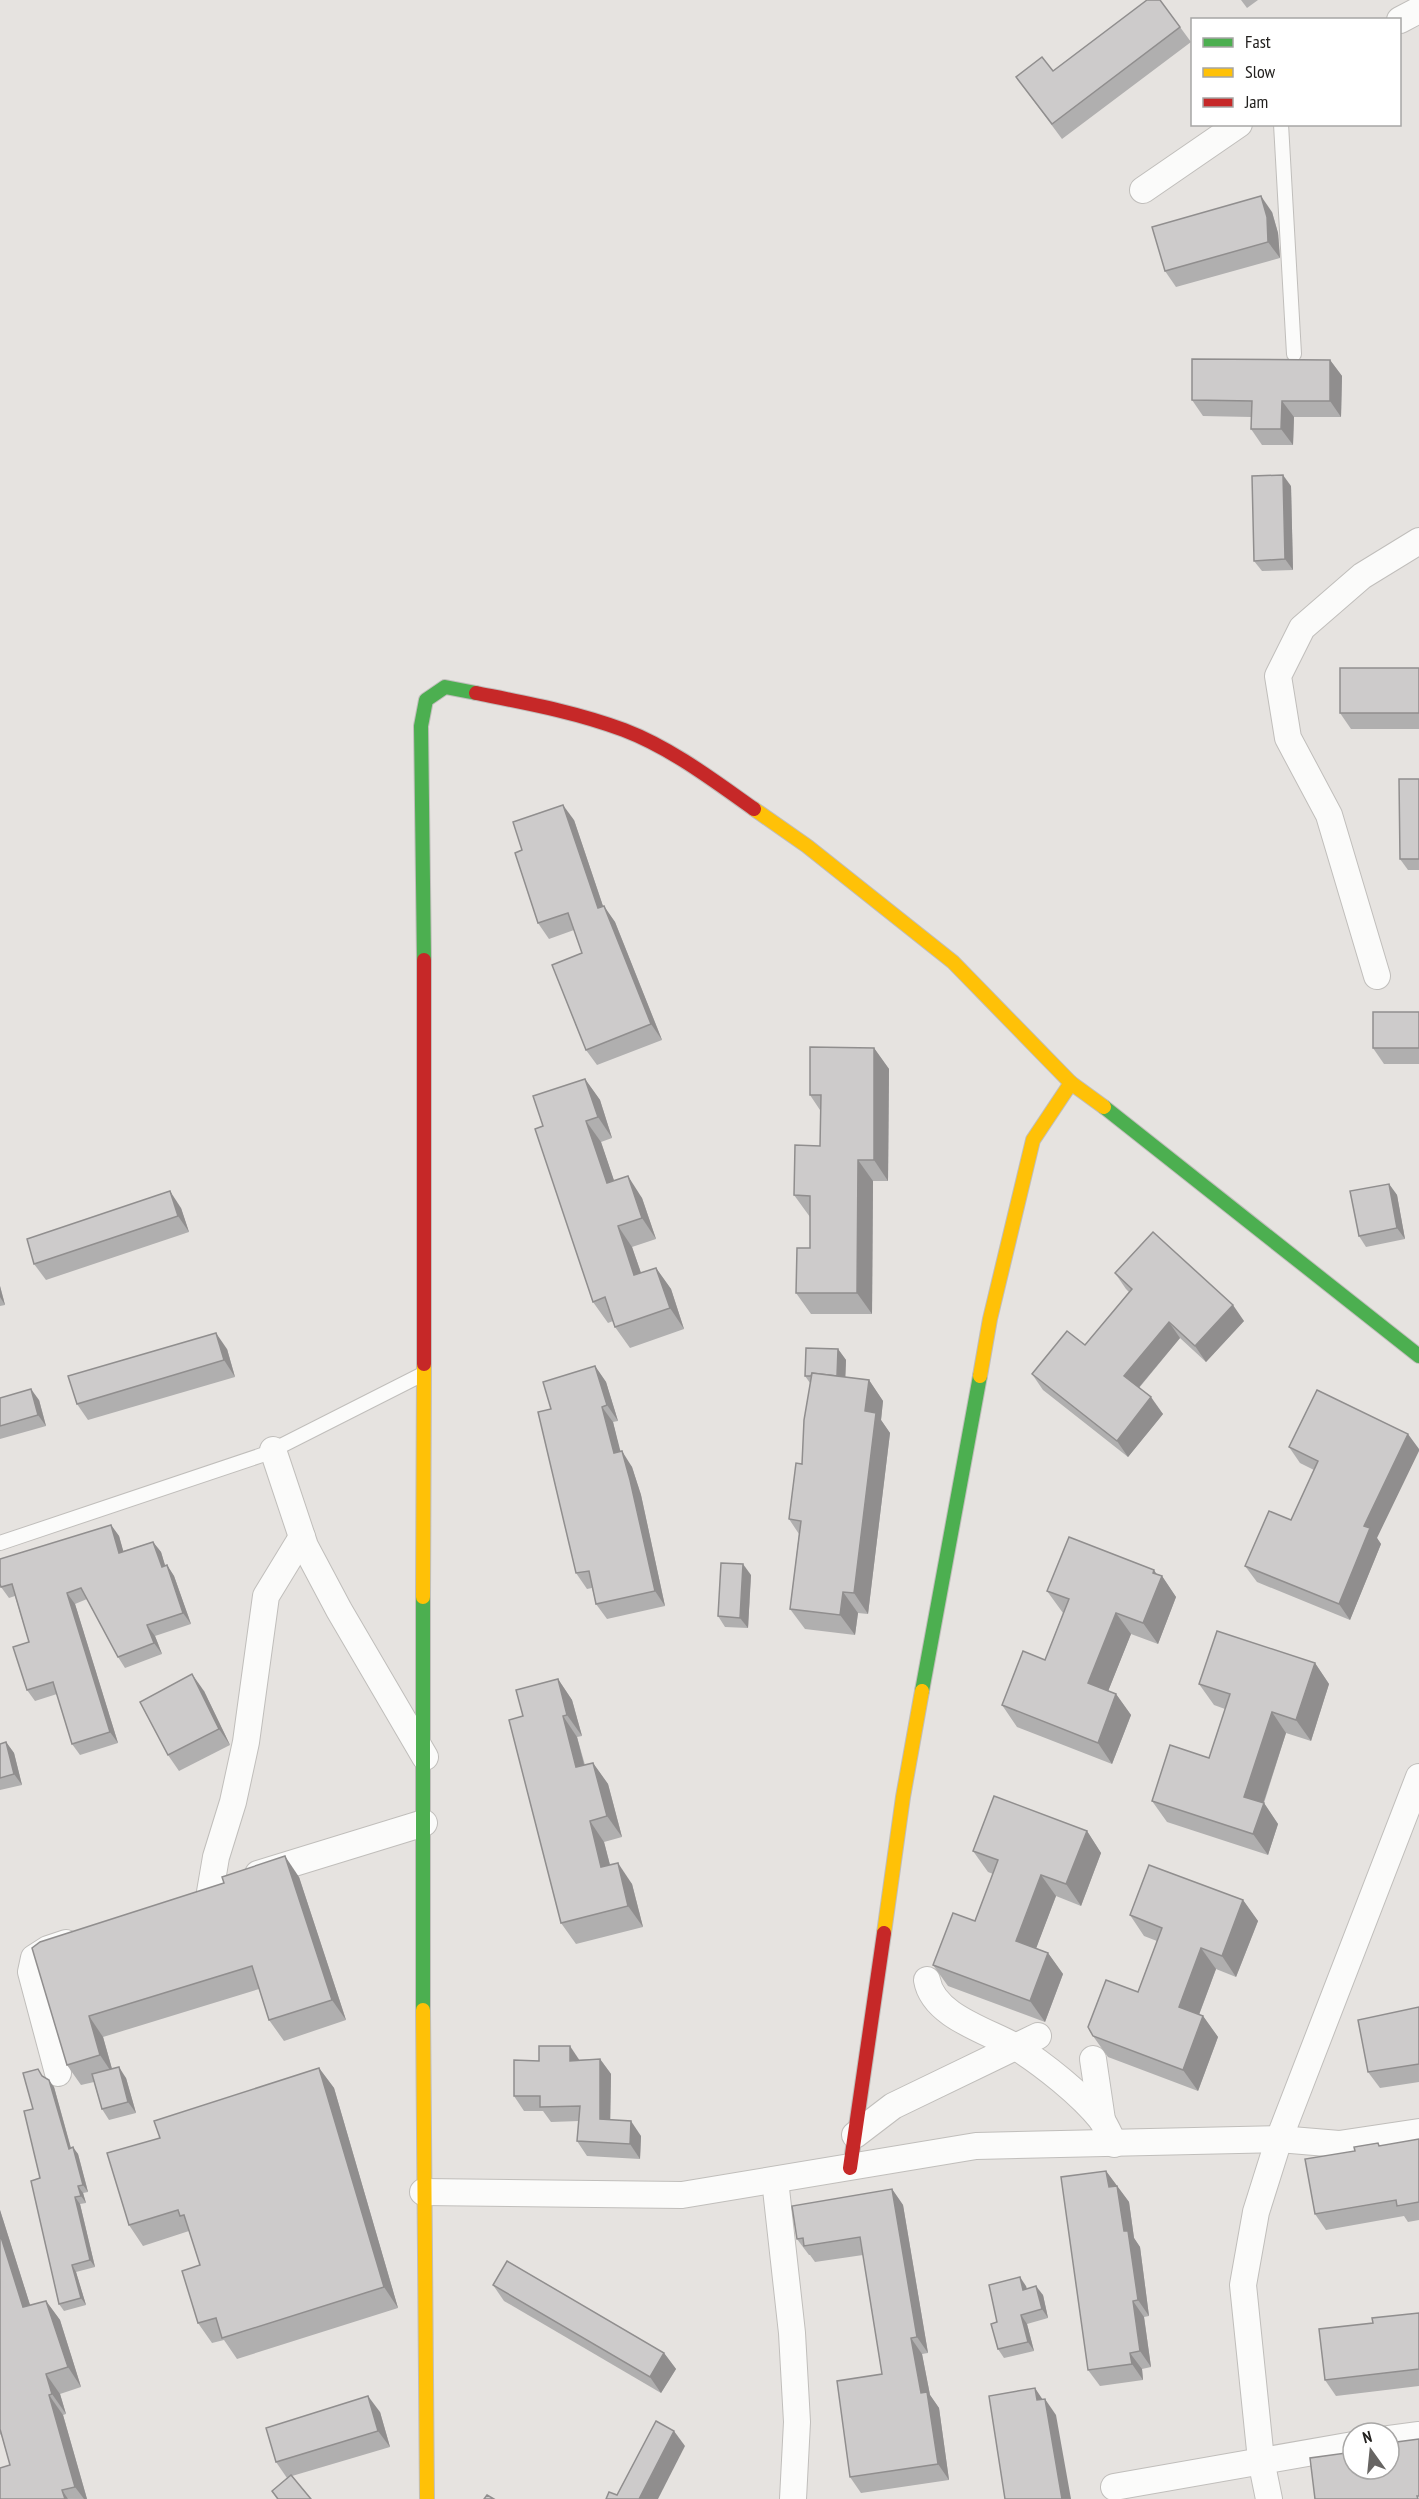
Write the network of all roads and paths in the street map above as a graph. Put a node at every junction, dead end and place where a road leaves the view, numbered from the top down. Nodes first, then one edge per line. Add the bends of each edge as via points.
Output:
1 (1419, 10) edge
2 (1401, 19) edge
3 (1236, 126) edge
4 (1281, 126) edge
5 (1143, 190) dead end
6 (1294, 354) dead end
7 (1419, 541) edge
8 (1377, 976) dead end
9 (1071, 1083) junction
10 (1419, 1356) edge
11 (424, 1374) junction
12 (273, 1450) junction
13 (302, 1537) junction
14 (0, 1543) edge
15 (425, 1758) junction
16 (1419, 1777) edge
17 (424, 1823) junction
18 (84, 1937) edge
19 (927, 1980) dead end
20 (1038, 2036) dead end
21 (1014, 2046) junction
22 (1093, 2059) edge
23 (58, 2073) dead end
24 (1102, 2120) junction
25 (1419, 2132) edge
26 (855, 2135) junction
27 (1279, 2139) junction
28 (1113, 2144) junction
29 (850, 2168) junction
30 (775, 2180) junction
31 (423, 2192) junction
32 (1419, 2435) edge
33 (1401, 2437) edge
34 (1341, 2447) edge
35 (1261, 2460) junction
36 (1114, 2487) dead end
37 (427, 2499) edge
38 (793, 2499) edge
39 (1269, 2499) edge

1 - 2 street
3 - 5 street
4 - 6 lane
7 - 8 street via 1362,576 1302,628 1278,676 1288,738 1329,815
9 - 10 street via 1138,1131
9 - 11 street via 953,962 807,846 690,764 626,731 569,712 445,687 426,700 421,726
9 - 26 street via 1033,1140 990,1319 903,1797
11 - 12 lane
11 - 15 street
12 - 13 street
12 - 14 lane
13 - 15 street via 339,1610
13 - 17 street via 266,1596 246,1742 233,1802 200,1896 256,1874
15 - 17 street
16 - 27 street
17 - 31 street
18 - 23 street via 34,1958 31,1972
19 - 21 street via 929,1990 953,2014
20 - 21 street
21 - 24 street
21 - 26 street via 893,2106
22 - 24 street
24 - 28 street
25 - 27 street via 1339,2144
26 - 29 street
27 - 28 street
27 - 35 street via 1256,2212 1243,2285
28 - 29 street via 976,2146
29 - 30 street
30 - 31 street via 682,2195
30 - 38 street via 796,2400
31 - 37 street
32 - 33 street
34 - 35 street
35 - 36 street
35 - 39 street

